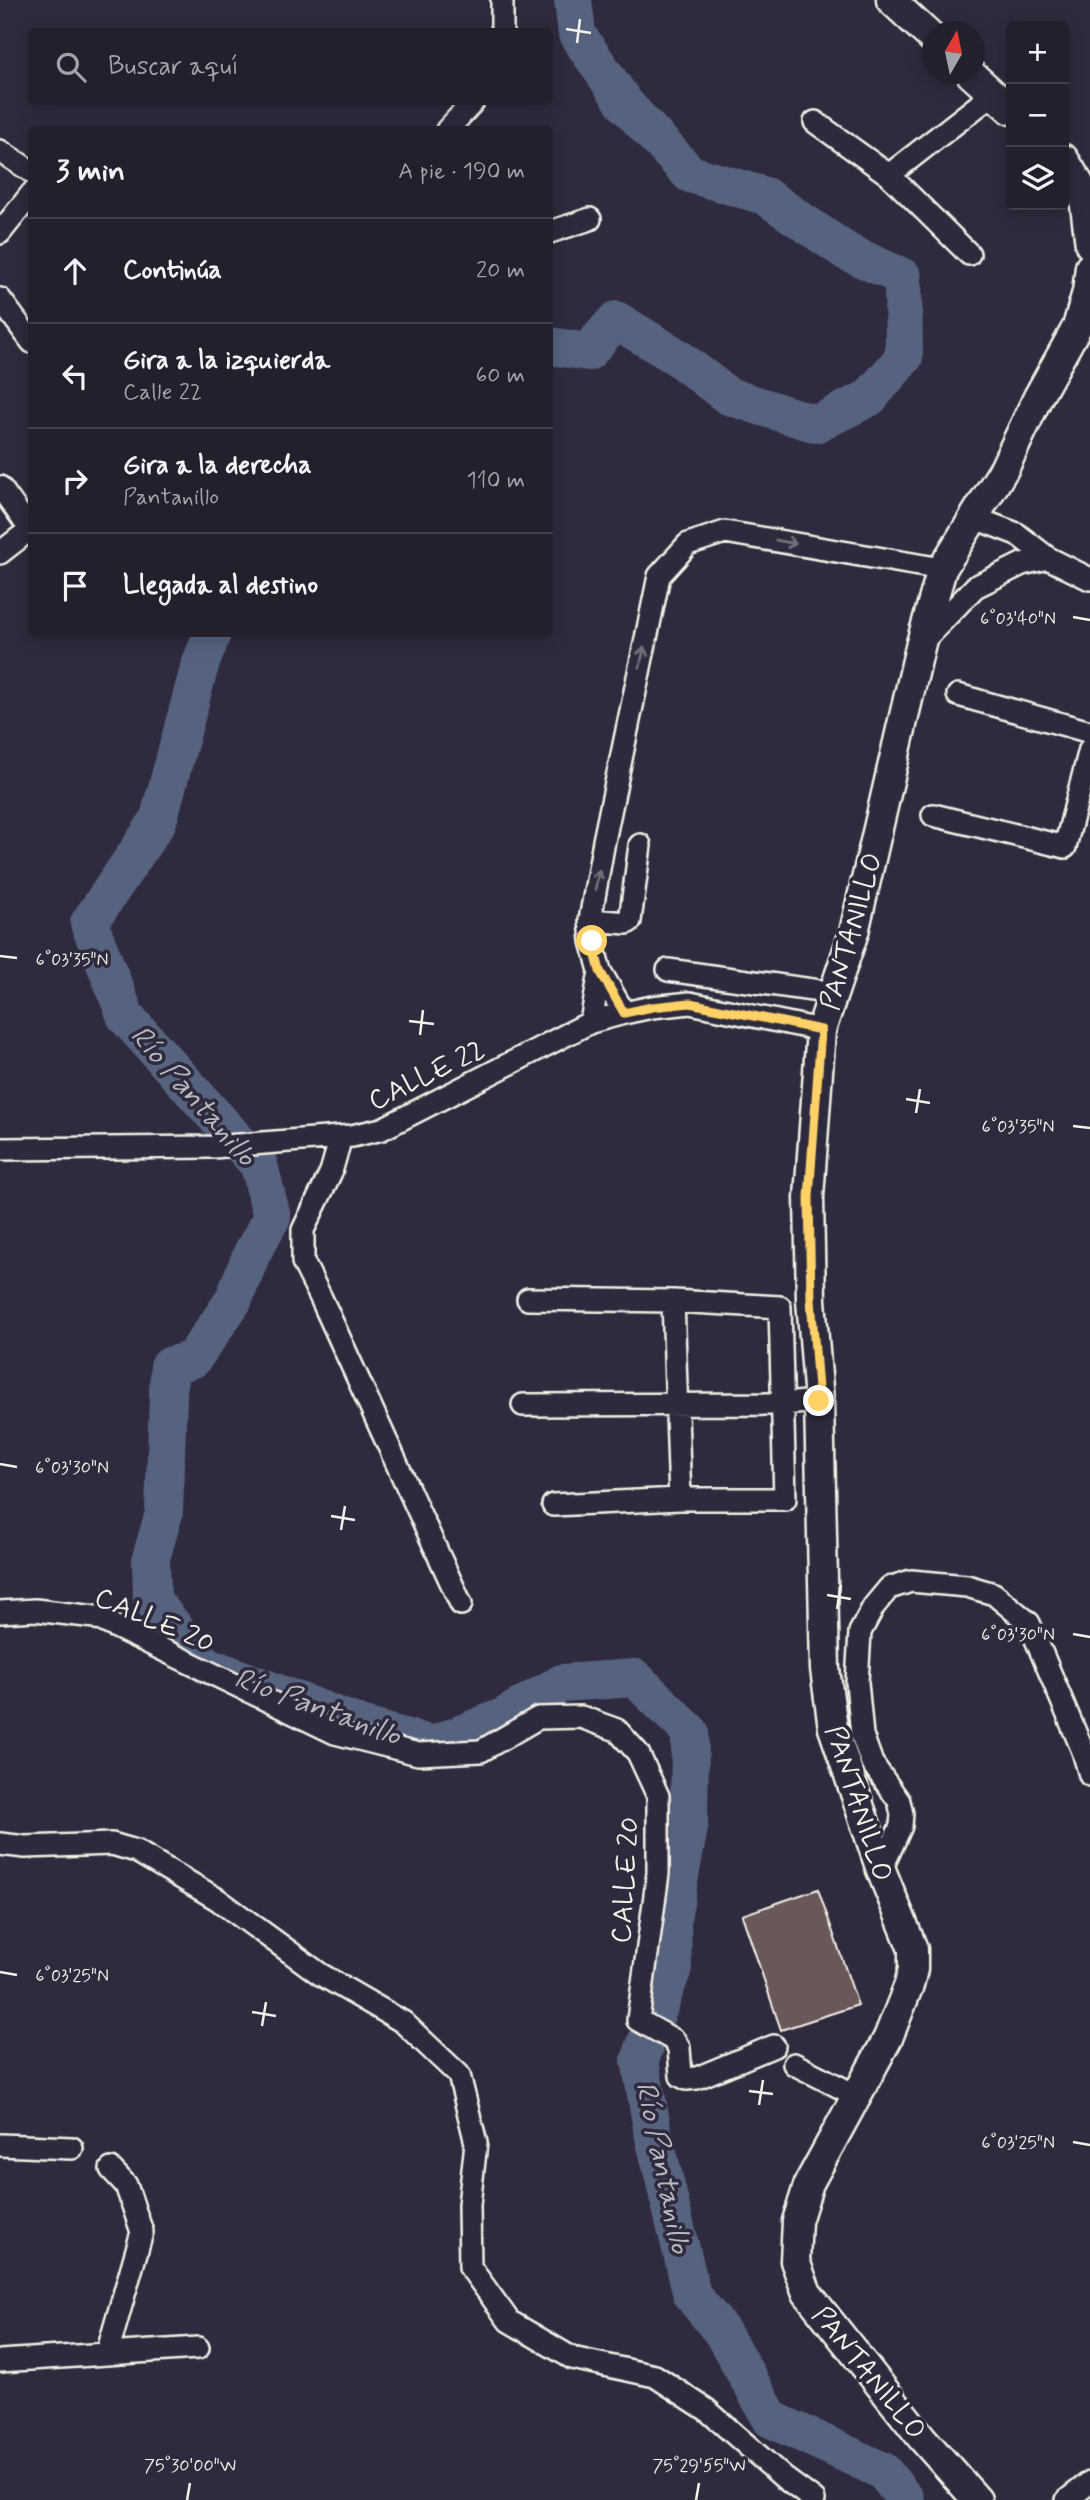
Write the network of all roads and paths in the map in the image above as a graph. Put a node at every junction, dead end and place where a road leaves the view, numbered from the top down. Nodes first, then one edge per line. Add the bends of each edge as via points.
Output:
1 (502, 0) edge
2 (891, 0) edge
3 (502, 28) edge
4 (922, 28) edge
5 (982, 84) edge
6 (1002, 102) edge
7 (470, 105) edge
8 (815, 121) dead end
9 (451, 126) edge
10 (0, 151) edge
11 (1069, 167) edge
12 (28, 169) edge
13 (889, 175) junction
14 (28, 197) edge
15 (1087, 213) edge
16 (590, 219) dead end
17 (553, 231) edge
18 (0, 233) edge
19 (1090, 245) edge
20 (969, 254) dead end
21 (1090, 267) edge
22 (0, 299) edge
23 (28, 337) edge
24 (0, 487) edge
25 (972, 517) junction
26 (28, 524) edge
27 (28, 531) edge
28 (0, 554) edge
29 (1048, 558) junction
30 (942, 569) junction
31 (1090, 579) edge
32 (921, 643) junction
33 (958, 695) dead end
34 (1090, 732) edge
35 (1088, 763) edge
36 (933, 815) dead end
37 (640, 845) dead end
38 (590, 920) junction
39 (668, 970) dead end
40 (600, 971) junction
41 (834, 993) junction
42 (624, 1013) junction
43 (591, 1022) junction
44 (821, 1030) junction
45 (341, 1137) junction
46 (0, 1149) edge
47 (528, 1299) dead end
48 (673, 1301) junction
49 (819, 1401) junction
50 (676, 1403) junction
51 (783, 1404) junction
52 (523, 1405) dead end
53 (680, 1499) junction
54 (553, 1505) dead end
55 (461, 1604) dead end
56 (0, 1612) edge
57 (1090, 1775) edge
58 (0, 1844) edge
59 (881, 1870) junction
60 (774, 2046) dead end
61 (794, 2064) dead end
62 (857, 2096) junction
63 (0, 2145) edge
64 (72, 2148) dead end
65 (111, 2169) dead end
66 (198, 2348) dead end
67 (107, 2354) junction
68 (0, 2361) edge
69 (1090, 2482) edge
70 (814, 2500) edge
71 (977, 2500) edge
72 (1067, 2500) edge

1 - 3 street
2 - 4 main road
5 - 6 main road
6 - 13 street
7 - 9 street
8 - 13 street
10 - 12 street
11 - 15 main road via 1083,190
13 - 20 street
14 - 18 street
15 - 19 main road
16 - 17 street
21 - 25 main road, PANTANILLO via 1077,327 1004,469
22 - 23 street
24 - 26 street
25 - 29 street via 1017,534
25 - 30 main road, PANTANILLO
27 - 28 street
29 - 31 street
29 - 32 street via 1022,564 975,587
30 - 32 main road, PANTANILLO
38 -> 30 street via 659,576 688,544 725,532
32 - 41 main road, PANTANILLO via 854,932
33 - 34 street
35 - 36 street via 1065,847
37 - 38 street via 630,921
38 - 40 street
39 - 41 street
40 - 42 street
40 - 43 street
41 - 44 main road, PANTANILLO
42 - 43 street, CALLE 22
42 - 44 street, CALLE 22 via 690,1003
43 - 45 street, CALLE 22 via 383,1129
44 - 49 main road, PANTANILLO via 809,1197
45 - 46 street, CALLE 22 via 214,1147
45 - 55 street via 331,1172 303,1230 303,1262
47 - 48 street
48 - 50 street
48 - 51 street via 780,1307
49 - 51 street
49 - 59 main road, PANTANILLO via 825,1669 833,1728
50 - 51 street
50 - 52 street
50 - 53 street
51 - 53 street via 785,1499
53 - 54 street
56 - 60 street, CALLE 20 via 35,1610 95,1617 335,1733 418,1755 481,1751 538,1718 581,1717 617,1730 638,1753 658,1796 658,1873 638,2021 674,2040 681,2076 687,2079
57 - 59 street via 1029,1623 994,1594 967,1586 911,1581 889,1588 860,1632 857,1682 862,1735 872,1763 900,1801 902,1814
58 - 70 street via 111,1843 136,1851 217,1899 320,1974 402,2022 459,2075 476,2143 469,2205 470,2267 509,2321 572,2358 655,2376 707,2410
59 - 62 main road, PANTANILLO via 913,1949 913,1969 899,2012
61 - 62 street
62 - 71 main road, PANTANILLO via 809,2183 797,2221 795,2261 807,2293
63 - 64 street
65 - 67 street via 126,2185 142,2232
66 - 67 street
67 - 68 street
69 - 72 street

